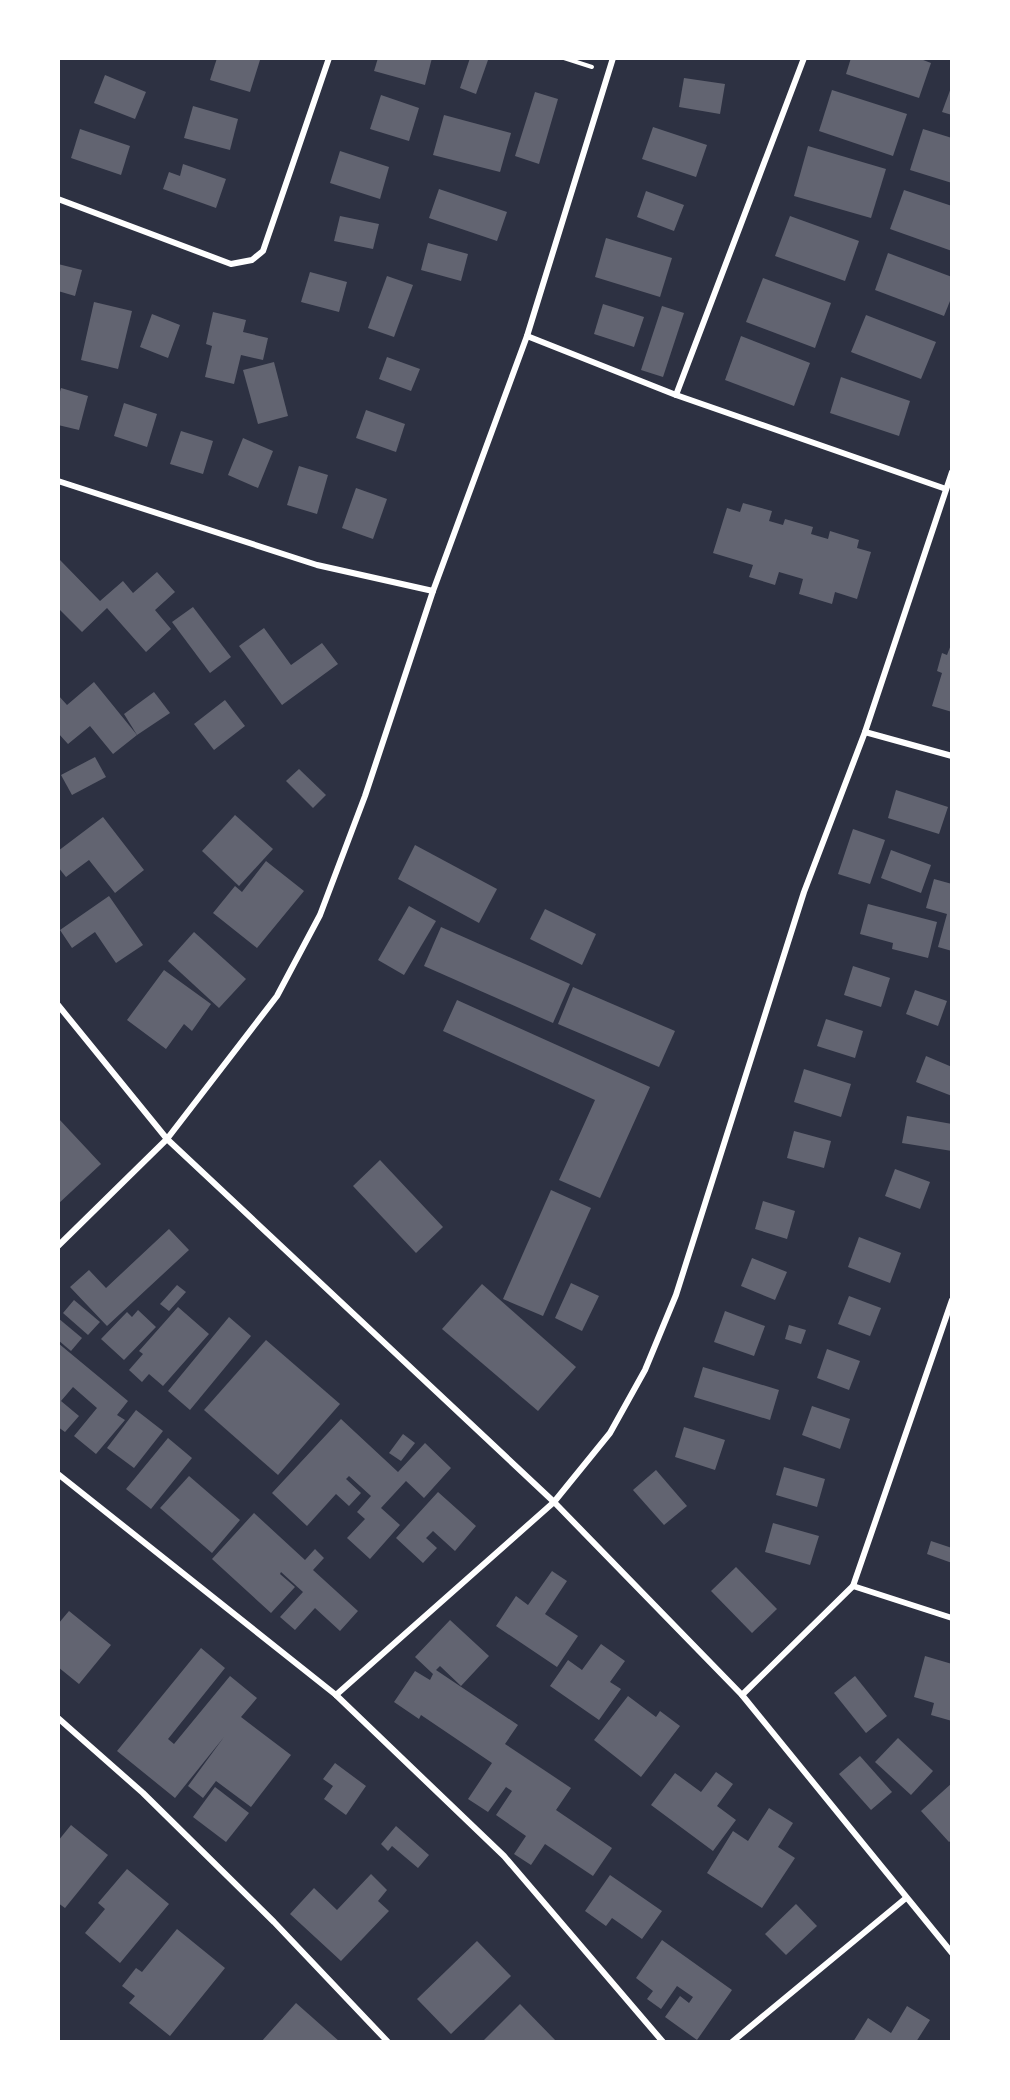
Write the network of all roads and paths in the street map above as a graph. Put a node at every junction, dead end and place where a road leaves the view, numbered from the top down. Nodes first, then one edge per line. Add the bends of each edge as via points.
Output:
1 (329, 58) edge
2 (564, 58) edge
3 (613, 58) edge
4 (804, 58) edge
5 (608, 72) junction
6 (58, 199) edge
7 (527, 336) junction
8 (676, 396) junction
9 (951, 472) edge
10 (58, 481) edge
11 (946, 489) junction
12 (433, 591) junction
13 (865, 732) junction
14 (951, 756) edge
15 (58, 1005) edge
16 (167, 1139) junction
17 (58, 1246) edge
18 (951, 1300) edge
19 (58, 1474) edge
20 (554, 1502) junction
21 (853, 1586) junction
22 (951, 1618) edge
23 (336, 1695) junction
24 (742, 1695) junction
25 (58, 1718) edge
26 (906, 1898) junction
27 (951, 1953) edge
28 (387, 2042) edge
29 (663, 2042) edge
30 (732, 2042) edge

1 - 6 street via 263,251 252,260 231,264
2 - 5 path
3 - 5 street
4 - 8 street
5 - 7 street
7 - 8 street
7 - 12 street
8 - 11 street
9 - 11 street
10 - 12 street via 317,565
11 - 13 street
12 - 16 street via 365,796 320,915 277,996
13 - 14 street
13 - 20 street via 804,892 676,1294 645,1370 610,1433
15 - 16 street
16 - 17 street
16 - 20 street
18 - 21 street
19 - 23 street
20 - 23 street
20 - 24 street
21 - 22 street
21 - 24 street
23 - 29 street via 504,1856
24 - 26 street
25 - 28 street via 142,1793 274,1922
26 - 27 street
26 - 30 street

